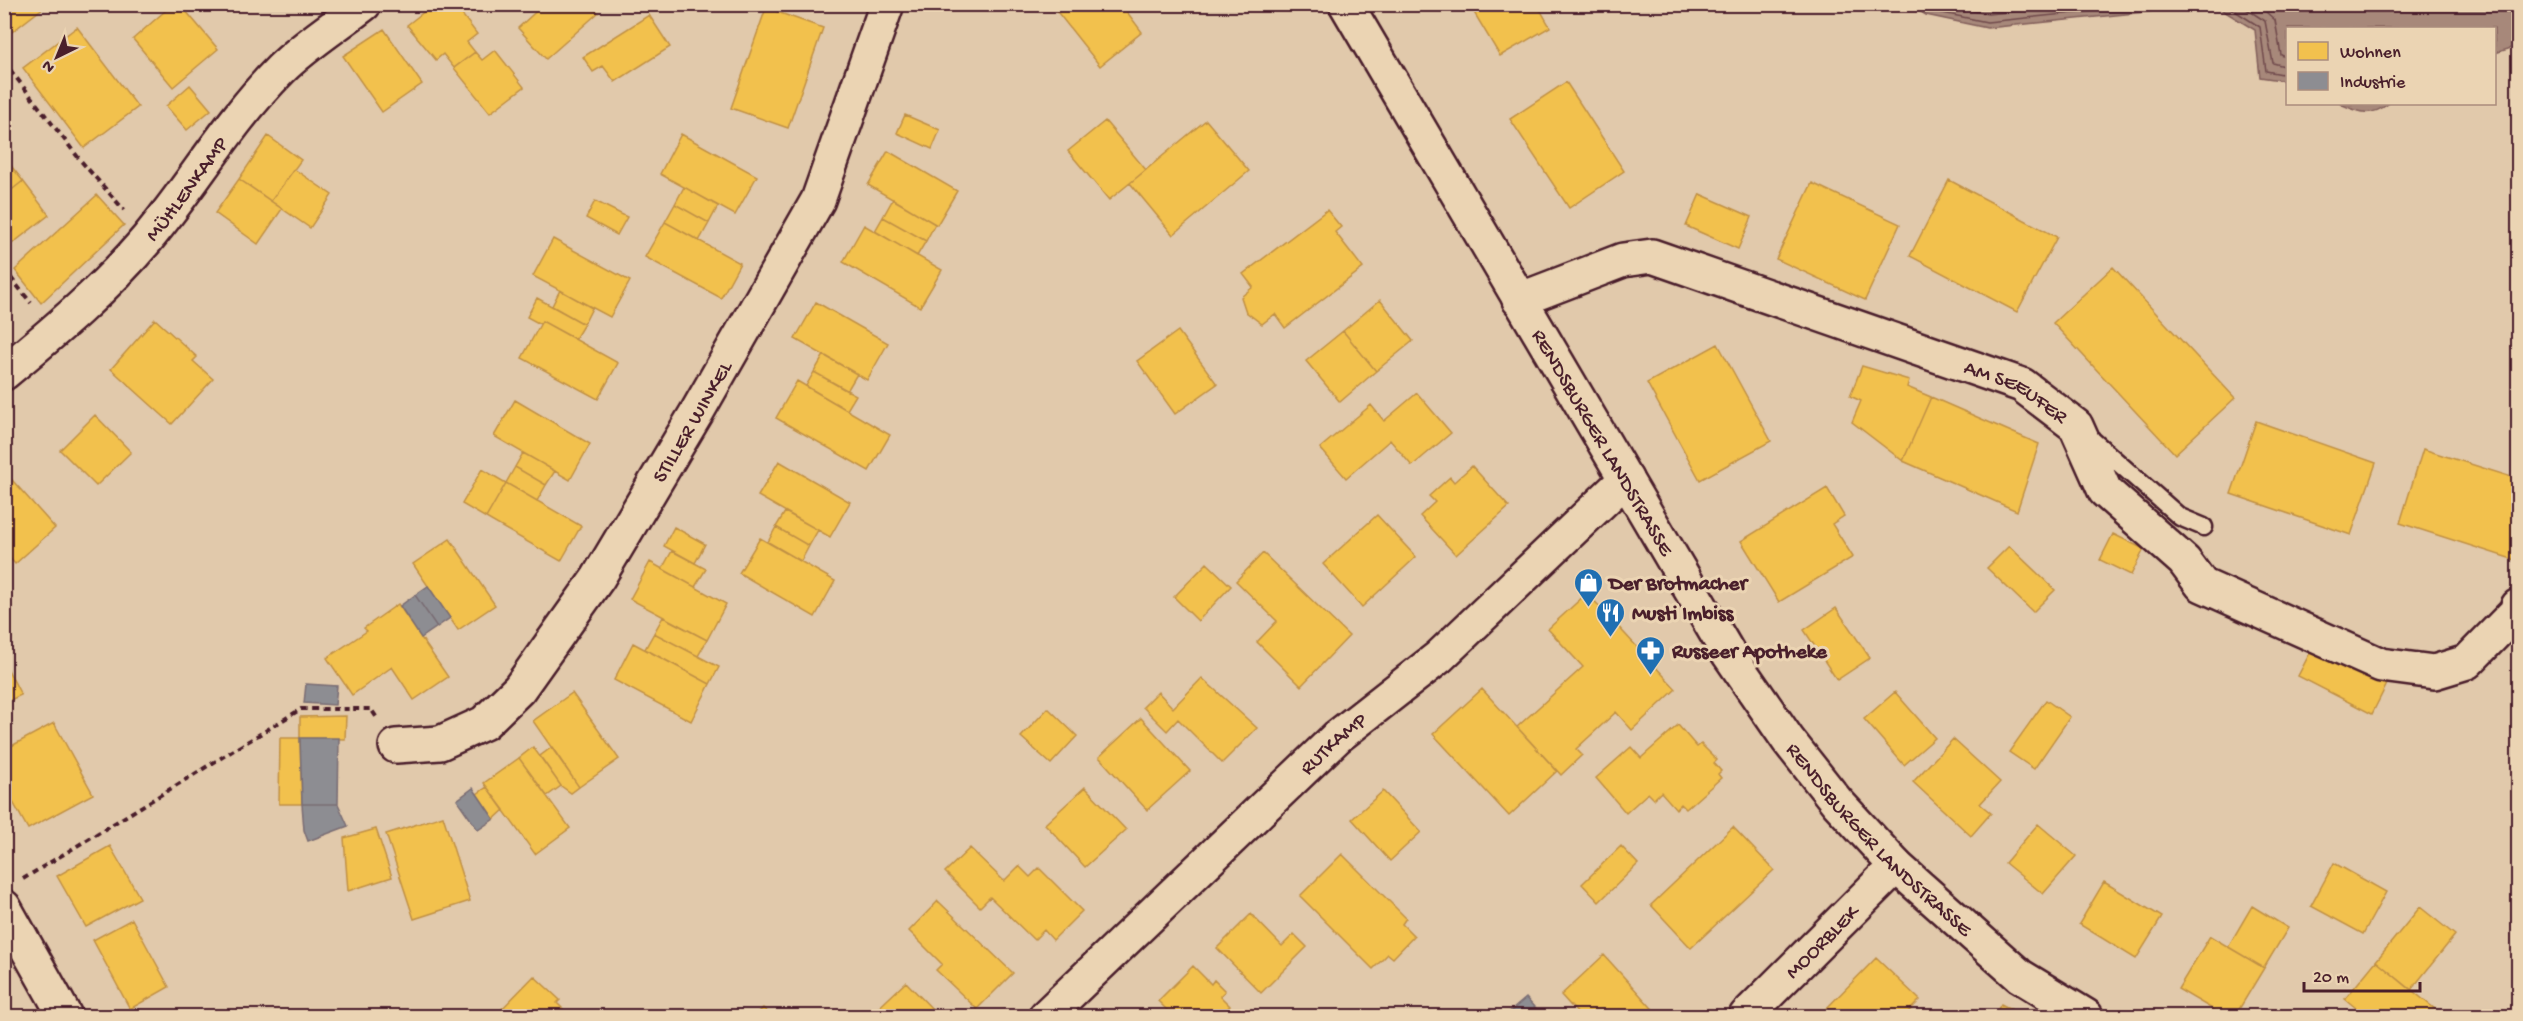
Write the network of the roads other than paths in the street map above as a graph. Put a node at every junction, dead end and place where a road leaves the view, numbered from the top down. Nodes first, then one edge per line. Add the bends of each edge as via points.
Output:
1 (364, 4) edge
2 (887, 4) edge
3 (1346, 4) edge
4 (1519, 300) junction
5 (4, 373) edge
6 (2076, 426) junction
7 (1626, 479) junction
8 (2204, 527) dead end
9 (2518, 606) edge
10 (396, 746) road end
11 (1896, 866) junction
12 (10, 896) edge
13 (65, 1017) edge
14 (1046, 1017) edge
15 (1746, 1017) edge
16 (2086, 1017) edge

1 - 5 street, MÜHLENKAMP via 282,67 244,109 148,238 62,324
2 - 10 street, STILLER WINKEL via 818,200 598,579 519,689 484,723 440,743
3 - 4 street, RENDSBURGER LANDSTRASSE
4 - 6 street, AM SEEUFER via 1623,260 1652,256 2022,385
4 - 7 street, RENDSBURGER LANDSTRASSE
6 - 8 lane via 2180,517
6 - 9 street, AM SEEUFER via 2105,491 2184,561 2202,585 2381,664 2434,672 2467,662
7 - 11 street, RENDSBURGER LANDSTRASSE via 1728,653 1788,740 1837,802
7 - 14 street, RUTKAMP via 1439,657 1337,737
11 - 15 street, MOORBLEK
11 - 16 street, RENDSBURGER LANDSTRASSE via 2020,976
12 - 13 street

